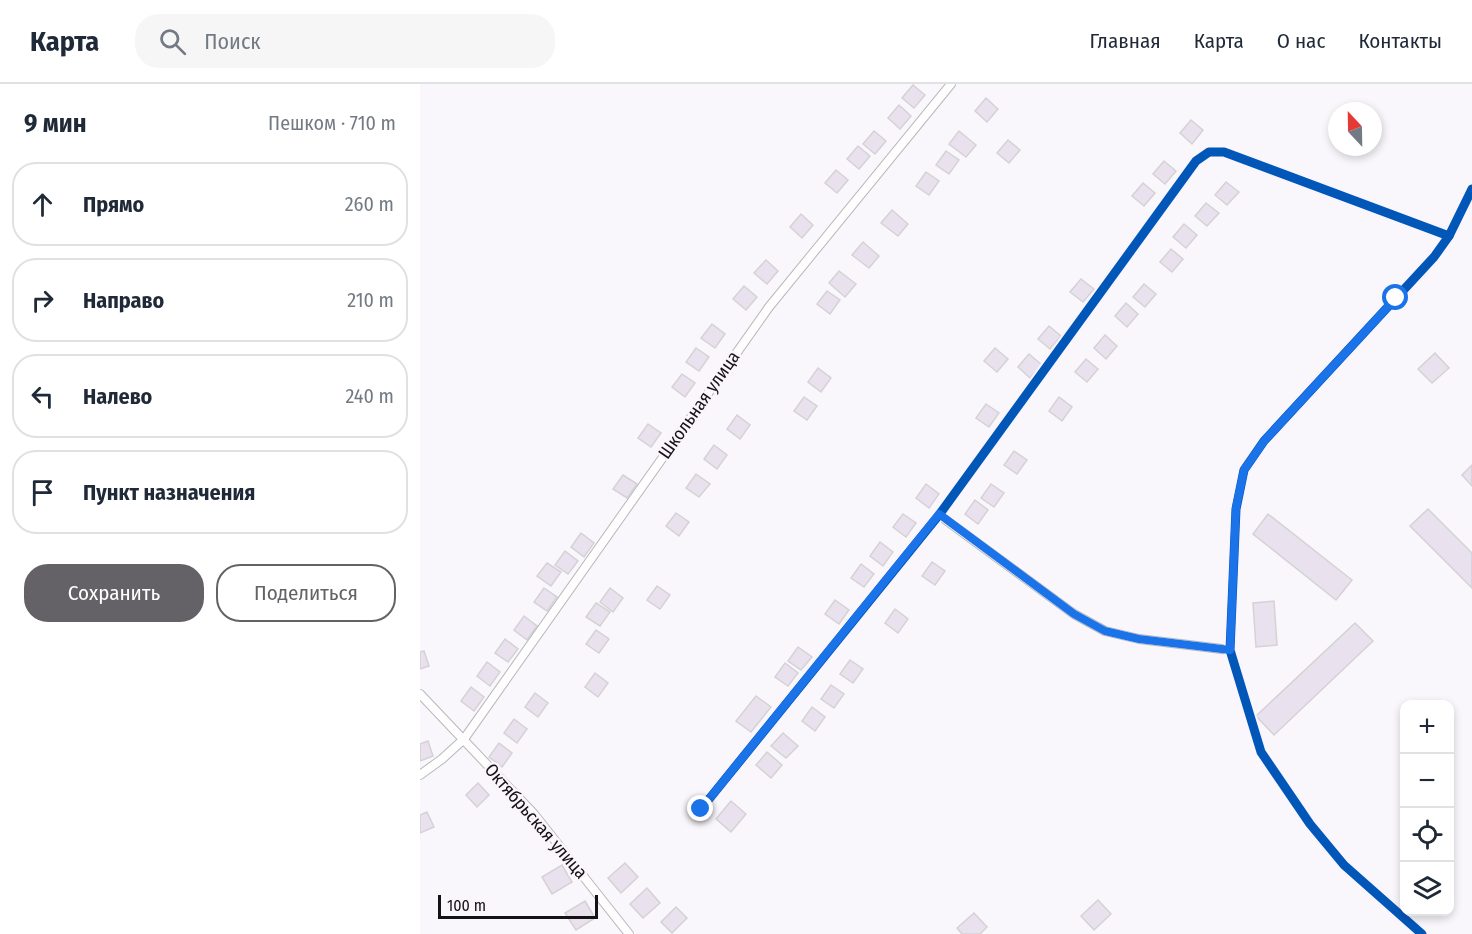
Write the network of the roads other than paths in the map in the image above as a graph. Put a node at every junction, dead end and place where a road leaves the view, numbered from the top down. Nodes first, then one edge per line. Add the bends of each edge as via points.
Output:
1 (951, 84) edge
2 (1472, 189) edge
3 (1449, 236) junction
4 (939, 514) junction
5 (1230, 650) junction
6 (420, 694) edge
7 (464, 739) junction
8 (420, 775) edge
9 (701, 809) dead end
10 (629, 934) edge
11 (1422, 934) edge

1 - 7 street, Школьная улица via 769,307
2 - 3 street
3 - 4 street via 1224,152 1209,152 1196,160
3 - 5 street via 1264,441 1244,470 1236,508
4 - 5 street via 1074,614 1105,631
4 - 9 street
5 - 11 street via 1267,761 1344,865
6 - 7 street, Октябрьская улица
7 - 8 street, Школьная улица
7 - 10 street, Октябрьская улица via 534,814

